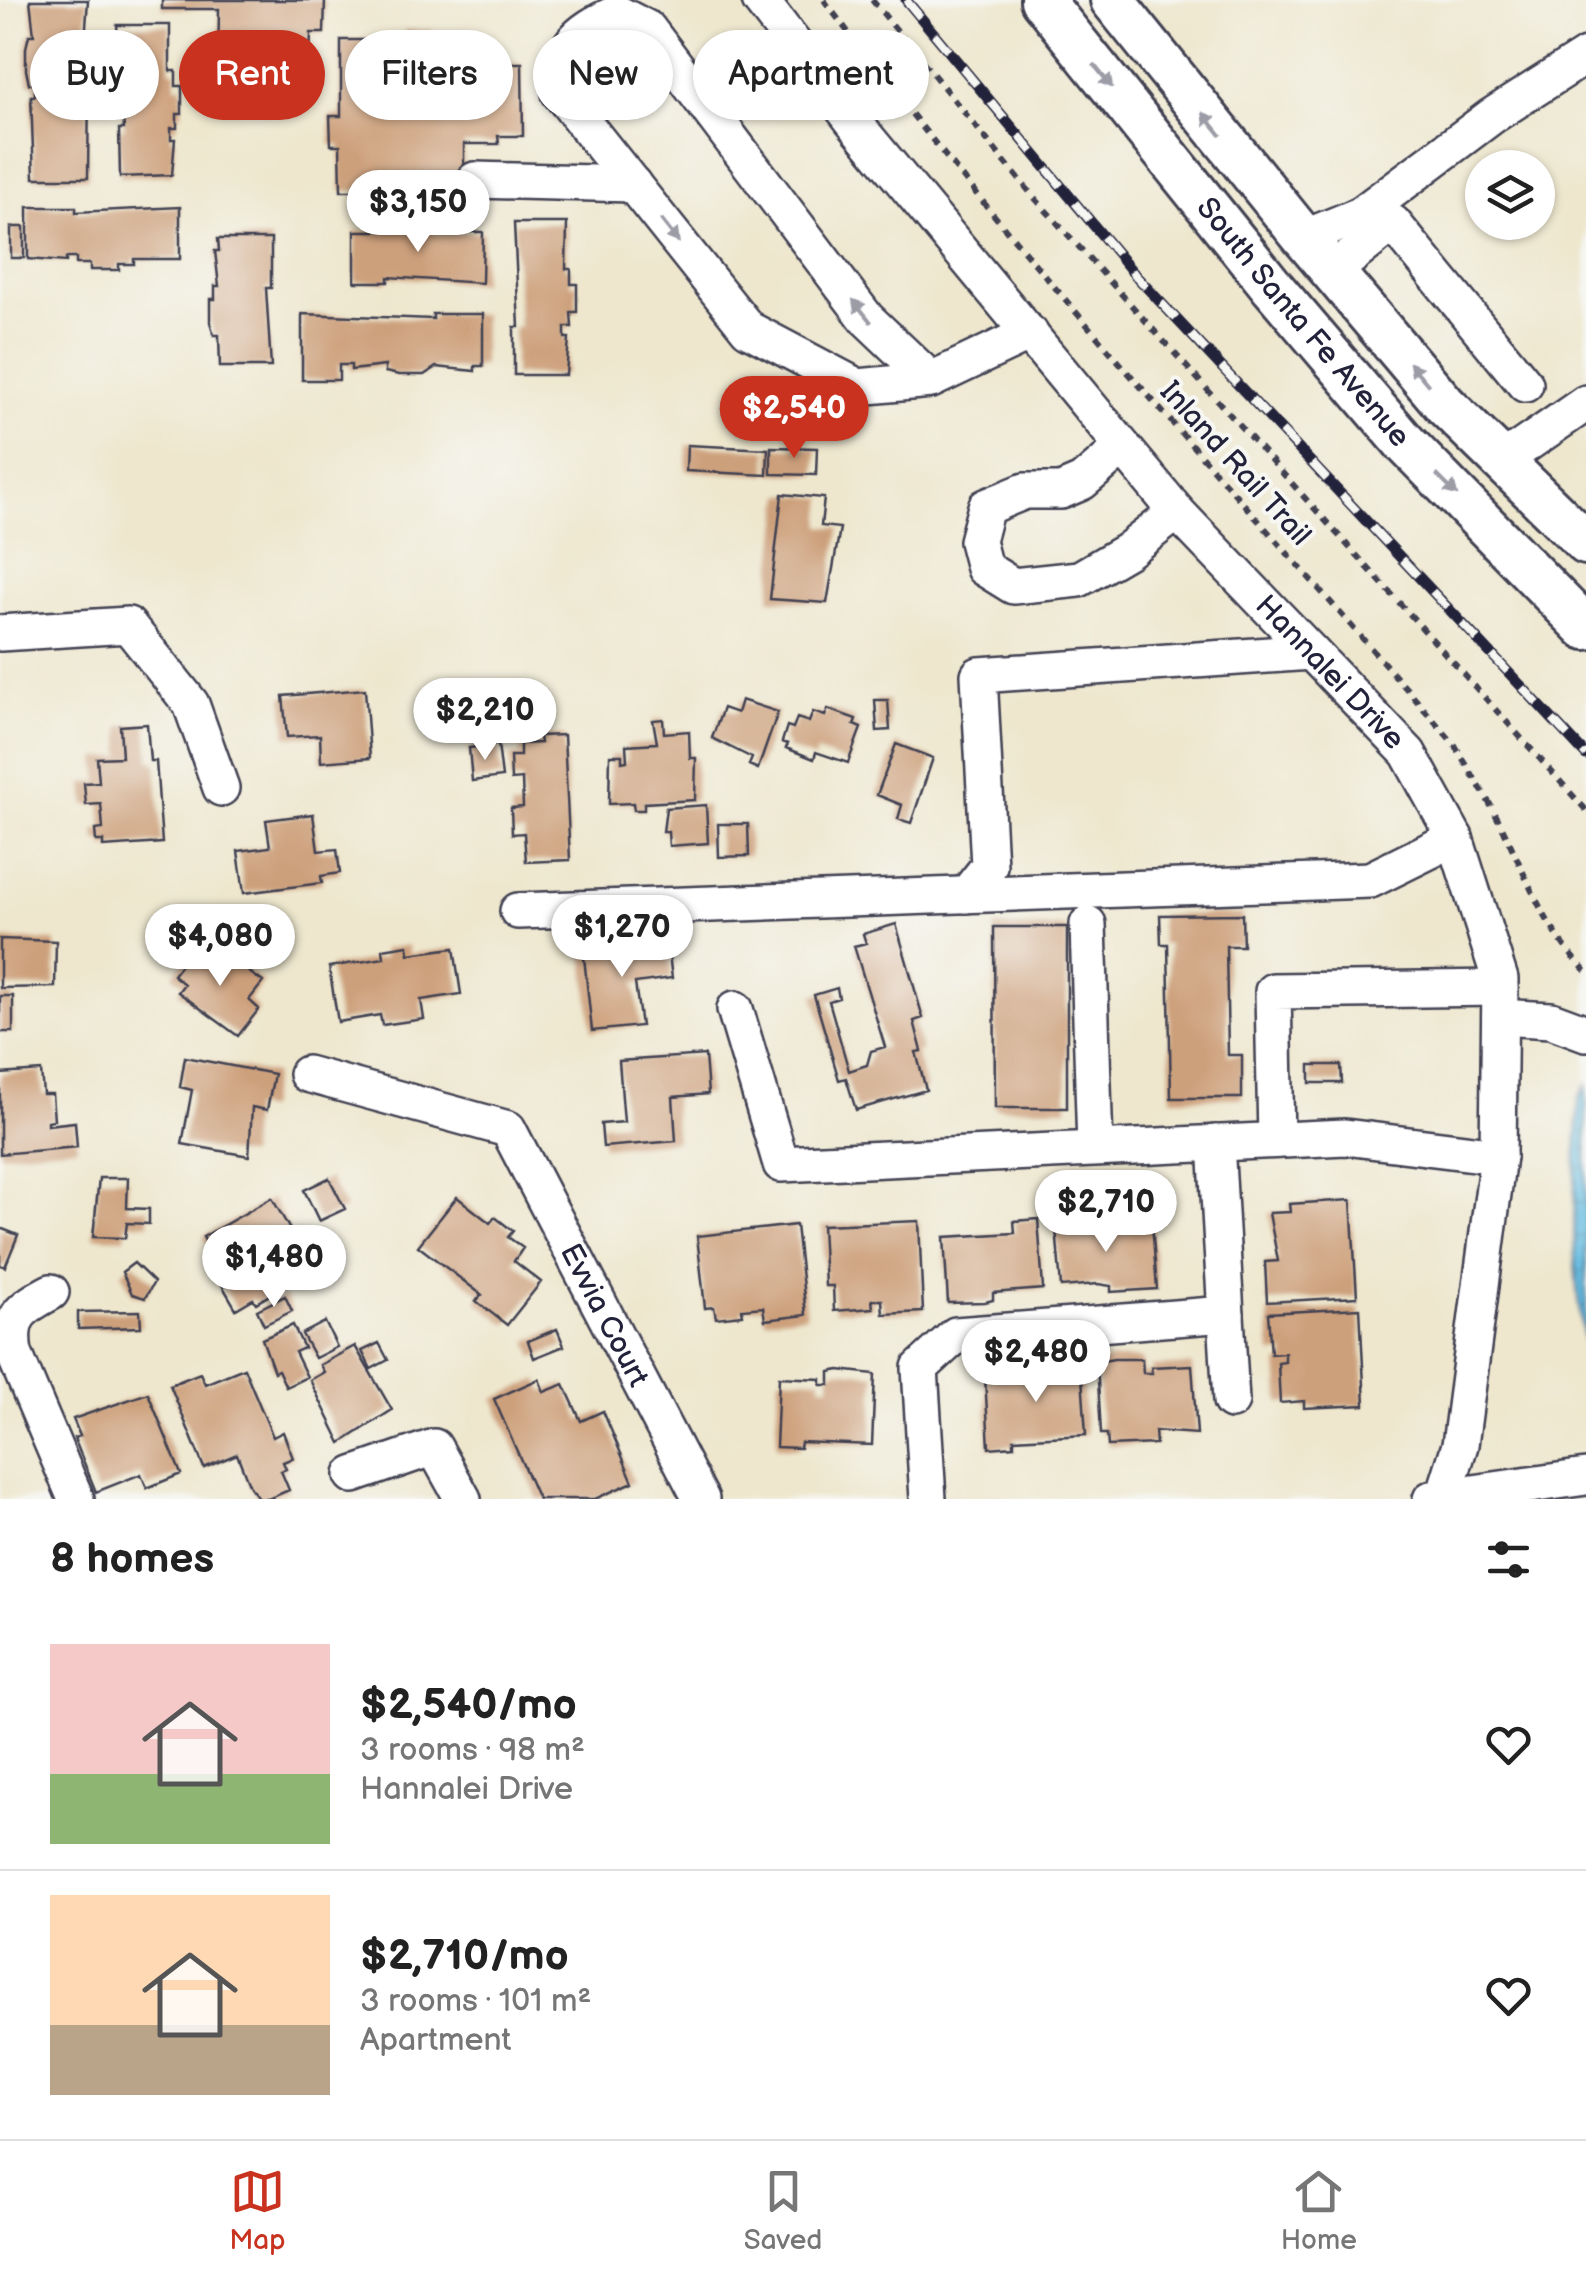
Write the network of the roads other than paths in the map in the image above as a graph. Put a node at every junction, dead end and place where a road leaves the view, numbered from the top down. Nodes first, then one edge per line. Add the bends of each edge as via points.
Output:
1 (760, 0) edge
2 (1042, 0) edge
3 (1112, 0) edge
4 (1586, 56) edge
5 (475, 180) dead end
6 (632, 184) junction
7 (1304, 238) junction
8 (1332, 272) junction
9 (1030, 333) junction
10 (930, 380) junction
11 (1525, 384) dead end
12 (1586, 403) edge
13 (1123, 447) junction
14 (1502, 461) junction
15 (1177, 512) junction
16 (1586, 543) edge
17 (1586, 628) edge
18 (0, 633) edge
19 (1311, 652) junction
20 (221, 788) dead end
21 (1456, 838) junction
22 (966, 895) junction
23 (518, 911) dead end
24 (1088, 924) dead end
25 (1500, 1002) junction
26 (734, 1009) dead end
27 (1586, 1033) edge
28 (308, 1074) dead end
29 (1276, 1140) junction
30 (1216, 1142) junction
31 (1095, 1148) junction
32 (1498, 1156) junction
33 (51, 1292) dead end
34 (1226, 1314) junction
35 (1231, 1402) dead end
36 (353, 1475) dead end
37 (1586, 1476) edge
38 (1439, 1498) edge
39 (76, 1499) edge
40 (463, 1499) edge
41 (701, 1499) edge
42 (928, 1499) edge

1 - 9 street, Hannalei Drive
2 -> 17 main road, South Santa Fe Avenue via 1405,443
7 -> 3 main road, South Santa Fe Avenue
4 - 7 street via 1360,214
5 - 6 street
6 -> 10 street via 748,329 858,387
10 -> 6 street via 867,319 648,29 617,13 584,28 560,60 560,93
7 - 8 main road, South Santa Fe Avenue
8 - 11 street via 1392,223
14 -> 8 main road, South Santa Fe Avenue
9 - 10 street
9 - 13 street, Hannalei Drive
12 - 14 street
13 - 15 street, Hannalei Drive
13 - 15 street via 1082,482 1061,491 1025,491 986,508 977,541 984,568 1013,586 1079,579
14 - 16 main road, South Santa Fe Avenue
15 - 19 street, Hannalei Drive
18 - 20 street via 128,625 191,704
19 - 21 street, Hannalei Drive via 1408,752
19 - 22 street via 979,676 988,866
21 - 22 street via 1370,880
21 - 25 street, Hannalei Drive
22 - 23 street
24 - 31 street
25 - 27 street
25 - 29 street via 1273,991
25 - 32 street, Hannalei Drive
26 - 31 street via 780,1164
28 - 41 street, Evvia Court via 508,1129
29 - 30 street
29 - 32 street via 1345,1137
30 - 31 street
30 - 34 street
32 - 38 street, Hannalei Drive via 1460,1445
33 - 39 street via 21,1308 11,1335
34 - 35 street
34 - 42 street via 956,1335 920,1368
36 - 40 street via 434,1447
37 - 38 street

